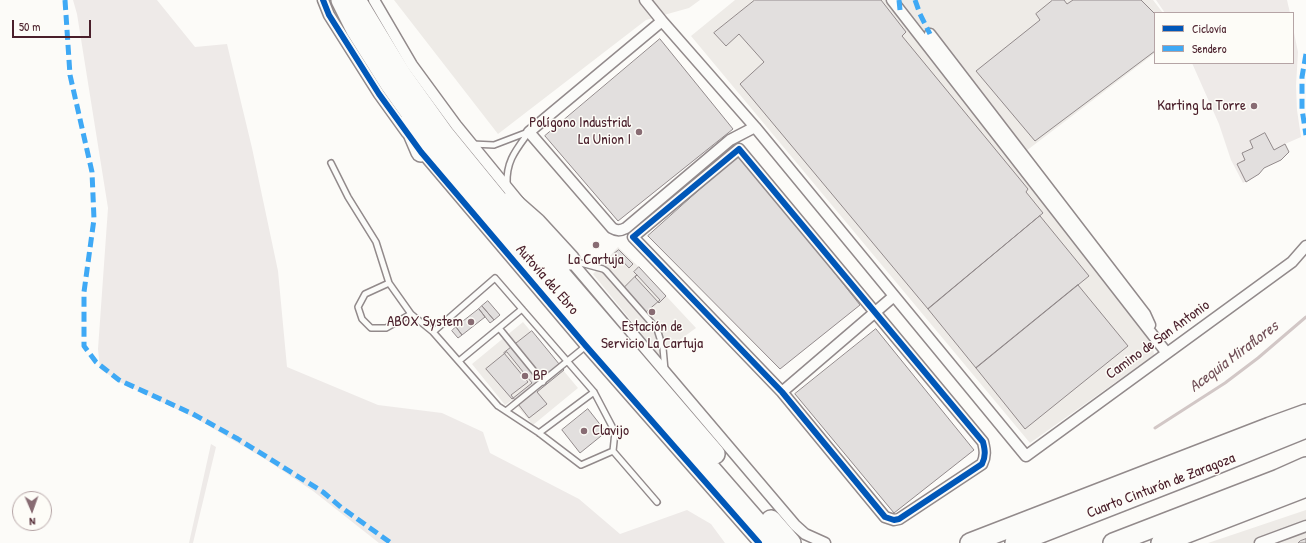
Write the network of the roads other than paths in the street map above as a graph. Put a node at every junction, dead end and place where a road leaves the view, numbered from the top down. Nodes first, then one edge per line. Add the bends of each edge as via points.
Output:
1 (323, 0) edge
2 (341, 0) edge
3 (356, 0) edge
4 (374, 0) edge
5 (645, 0) edge
6 (892, 0) edge
7 (662, 21) junction
8 (356, 30) junction
9 (930, 34) dead end
10 (755, 127) junction
11 (529, 132) junction
12 (739, 149) junction
13 (421, 152) junction
14 (469, 152) junction
15 (332, 163) dead end
16 (507, 187) junction
17 (536, 223) junction
18 (1306, 246) edge
19 (570, 260) junction
20 (389, 283) junction
21 (894, 296) junction
22 (522, 309) junction
23 (875, 313) junction
24 (411, 314) junction
25 (499, 328) junction
26 (433, 332) junction
27 (1154, 336) junction
28 (586, 346) junction
29 (1166, 352) junction
30 (459, 361) junction
31 (568, 362) junction
32 (665, 371) junction
33 (543, 382) junction
34 (594, 392) junction
35 (782, 392) junction
36 (506, 411) junction
37 (1306, 414) edge
38 (1306, 428) edge
39 (539, 434) junction
40 (614, 451) junction
41 (1306, 467) edge
42 (1306, 487) edge
43 (657, 502) dead end
44 (1306, 526) edge
45 (759, 543) edge
46 (775, 543) edge
47 (791, 543) edge
48 (825, 543) edge
49 (970, 543) edge
50 (1015, 543) edge
51 (1113, 543) edge
52 (1162, 543) edge
53 (1260, 543) edge

1 - 13 street via 329,15 379,94
2 - 8 highway, Autovía del Ebro
3 - 14 highway, Autovía del Ebro via 401,74 444,134
4 - 14 street via 412,65 456,125
5 - 7 street
6 - 27 street
7 - 10 street
7 - 11 street
8 - 13 highway via 358,49 412,131
8 - 46 highway, Autovía del Ebro via 432,143 541,274
9 - 27 street via 1145,314
10 - 11 street via 730,140 621,230 612,228
10 - 12 street
10 - 21 street
11 - 14 lane via 494,145 479,145
11 - 16 lane via 507,168
12 - 23 street
12 - 35 street via 633,237
13 - 28 street
14 - 16 street
14 - 17 highway
14 - 47 highway, Autovía del Ebro via 524,232
15 - 20 lane via 348,197 376,242
16 - 17 street
17 - 19 highway
18 - 29 street, Camino de San Antonio via 1292,262
19 - 32 street
19 - 32 lane via 606,271 657,329 663,348
20 - 24 lane
20 - 24 lane via 365,294 358,307 362,319 371,328 386,328
21 - 23 street
21 - 29 street, Camino de San Antonio via 1026,456
22 - 25 lane
22 - 26 lane via 495,278
22 - 31 lane
23 - 35 street
23 - 35 street via 983,442 985,458 982,464 899,519 889,519
24 - 26 lane
25 - 30 lane
25 - 33 lane
26 - 30 lane
27 - 29 street
28 - 31 lane
28 - 45 street
30 - 36 lane via 498,406
31 - 33 lane
31 - 34 lane
32 - 48 street via 795,525 805,534
33 - 36 lane
34 - 39 lane
34 - 40 lane via 615,432
36 - 39 lane
37 - 49 highway
38 - 50 highway, Cuarto Cinturón de Zaragoza
39 - 40 lane via 581,465
40 - 43 lane
41 - 51 highway
42 - 52 highway
44 - 53 street

